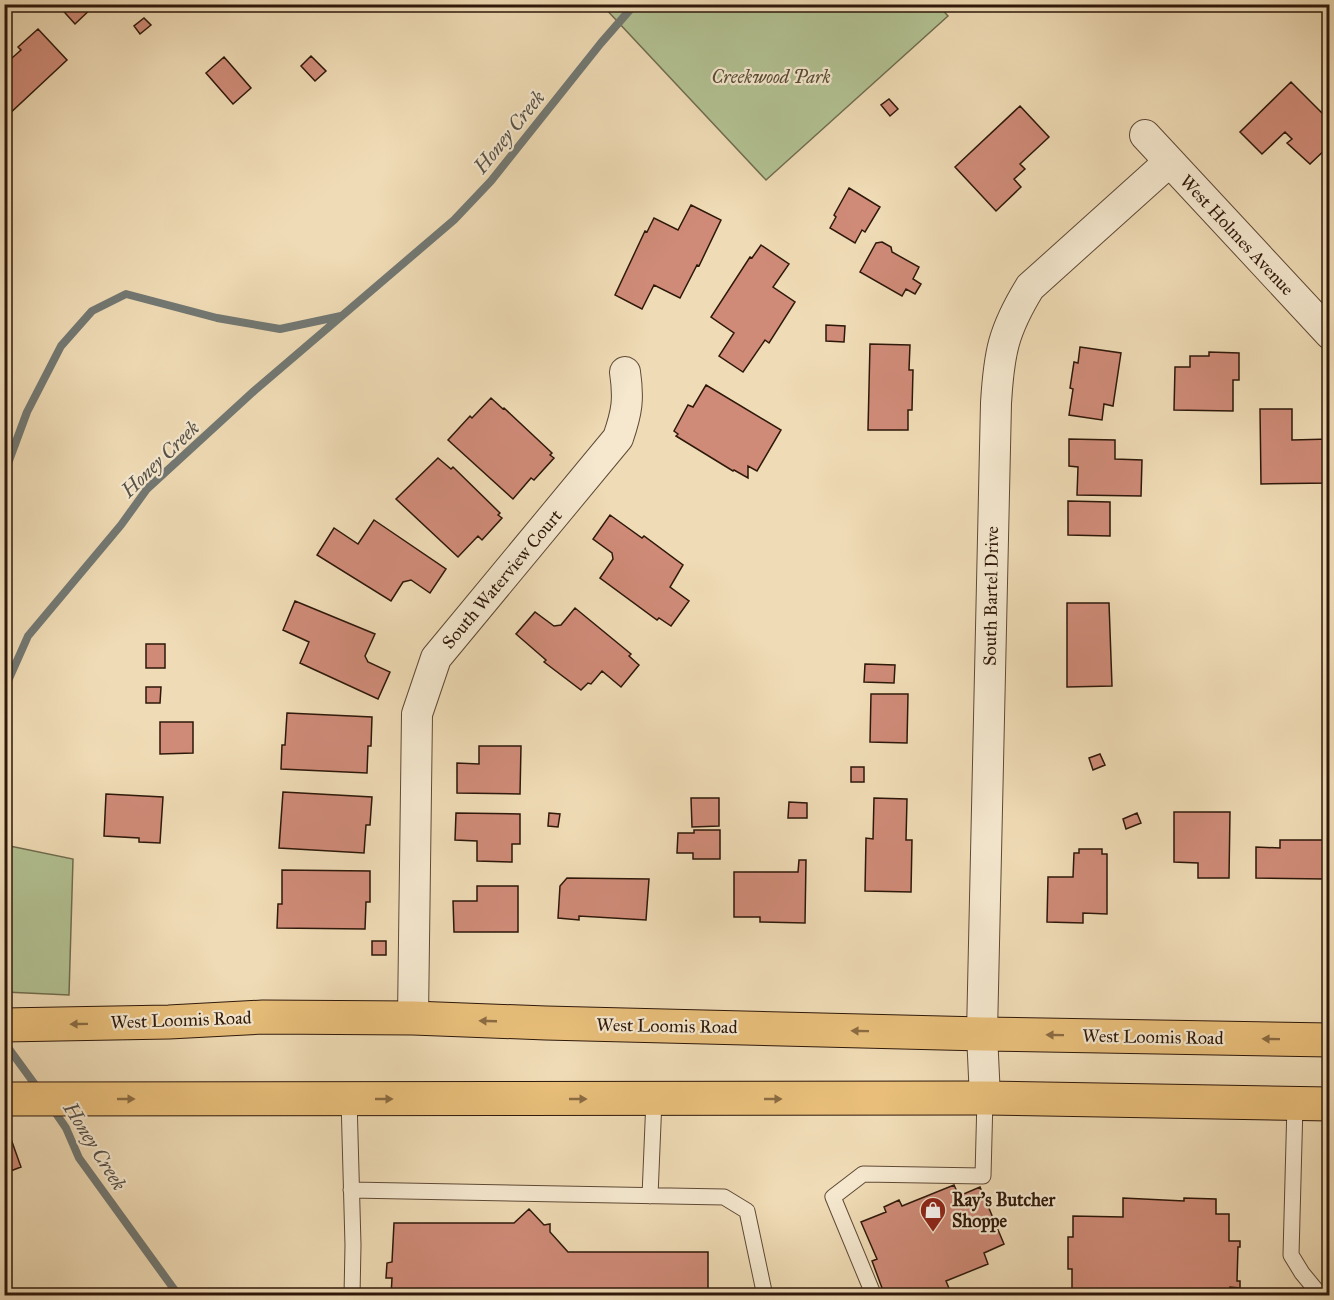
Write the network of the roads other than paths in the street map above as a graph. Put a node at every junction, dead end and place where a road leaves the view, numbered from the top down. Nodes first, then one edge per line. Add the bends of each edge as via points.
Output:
1 (1145, 135) dead end
2 (1169, 162) junction
3 (1329, 334) edge
4 (625, 372) dead end
5 (413, 1018) junction
6 (5, 1025) edge
7 (982, 1034) junction
8 (1329, 1040) edge
9 (985, 1098) junction
10 (6, 1099) edge
11 (349, 1099) junction
12 (654, 1099) junction
13 (1295, 1104) junction
14 (1329, 1104) edge
15 (351, 1191) junction
16 (650, 1196) junction
17 (1324, 1292) edge
18 (352, 1296) edge
19 (765, 1296) edge
20 (874, 1296) edge

1 - 2 street, West Holmes Avenue
2 - 3 street, West Holmes Avenue
2 - 7 street, South Bartel Drive via 1030,287 1005,334 998,365
4 - 5 street, South Waterview Court via 626,417 618,438 436,657 417,714
5 -> 6 main road, West Loomis Road via 263,1017
7 -> 5 main road, West Loomis Road
8 -> 7 main road, West Loomis Road
7 - 9 street, South Bartel Drive
12 -> 9 main road
9 - 13 main road
9 - 20 lane via 983,1176 863,1174 833,1197
10 -> 11 main road
11 -> 12 main road
11 - 15 lane
12 - 16 lane
13 - 14 main road
13 - 17 lane via 1292,1255 1302,1273
15 - 16 lane
15 - 18 lane
16 - 19 lane via 724,1197 747,1211

